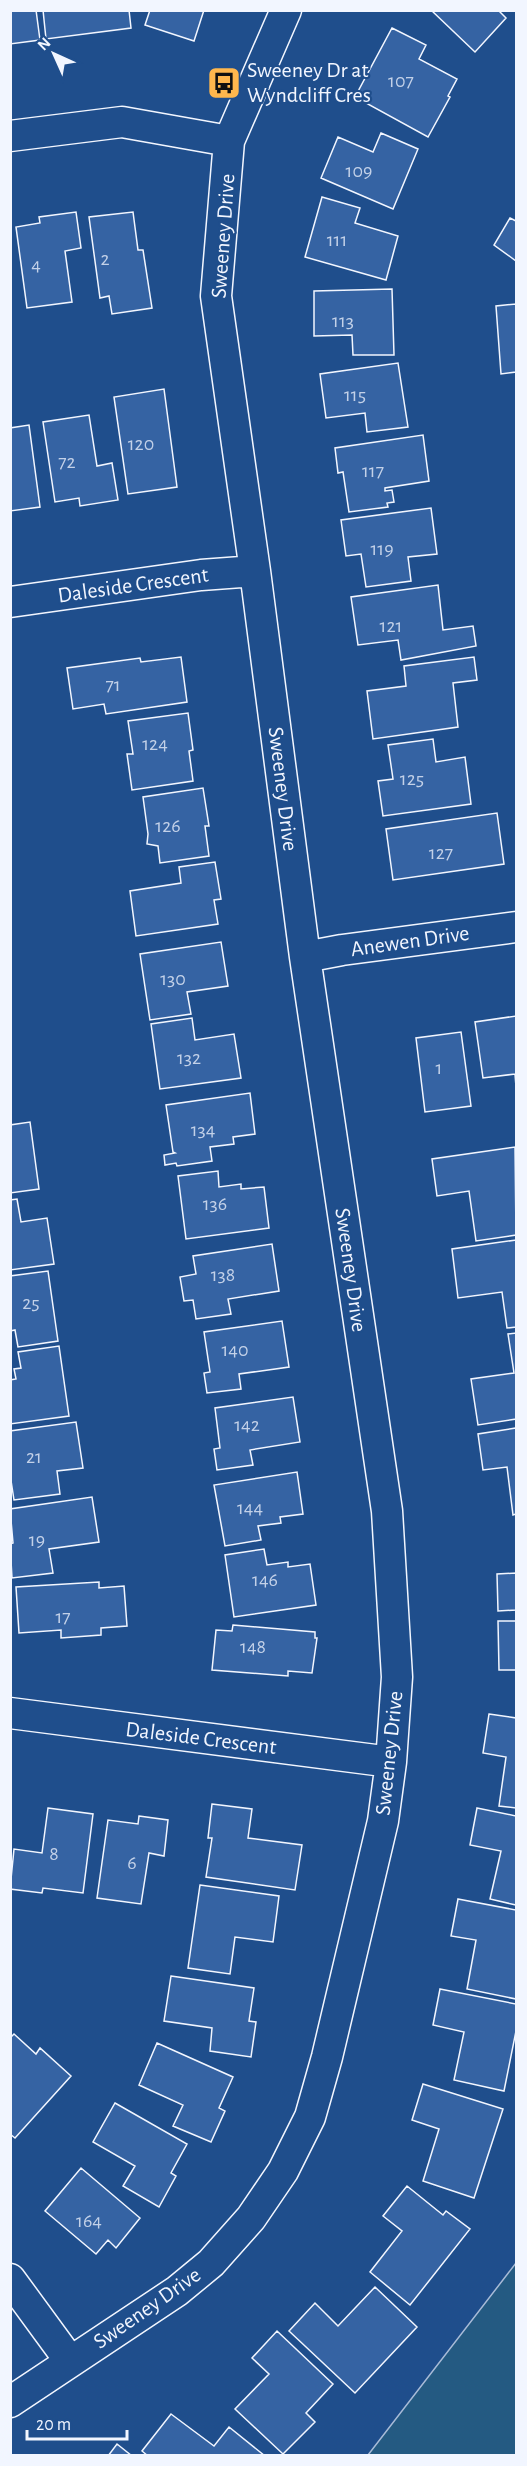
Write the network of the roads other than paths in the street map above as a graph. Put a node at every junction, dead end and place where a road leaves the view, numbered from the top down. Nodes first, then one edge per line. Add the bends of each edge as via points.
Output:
1 (286, 10) edge
2 (10, 136) edge
3 (229, 141) junction
4 (255, 571) junction
5 (10, 602) edge
6 (516, 927) edge
7 (305, 957) junction
8 (10, 1713) edge
9 (391, 1762) junction
10 (10, 2279) edge
11 (70, 2361) junction
12 (10, 2402) edge

1 - 3 street, Sweeney Drive
2 - 3 street via 122,122
3 - 4 street, Sweeney Drive via 216,296
4 - 5 street, Daleside Crescent
4 - 7 street, Sweeney Drive
6 - 7 street, Anewen Drive
7 - 9 street, Sweeney Drive via 387,1511 397,1677
8 - 9 street, Daleside Crescent
9 - 11 street, Sweeney Drive via 383,1821 327,2057 310,2117 283,2171 251,2218 211,2263 177,2291
10 - 11 street
11 - 12 street, Sweeney Drive

